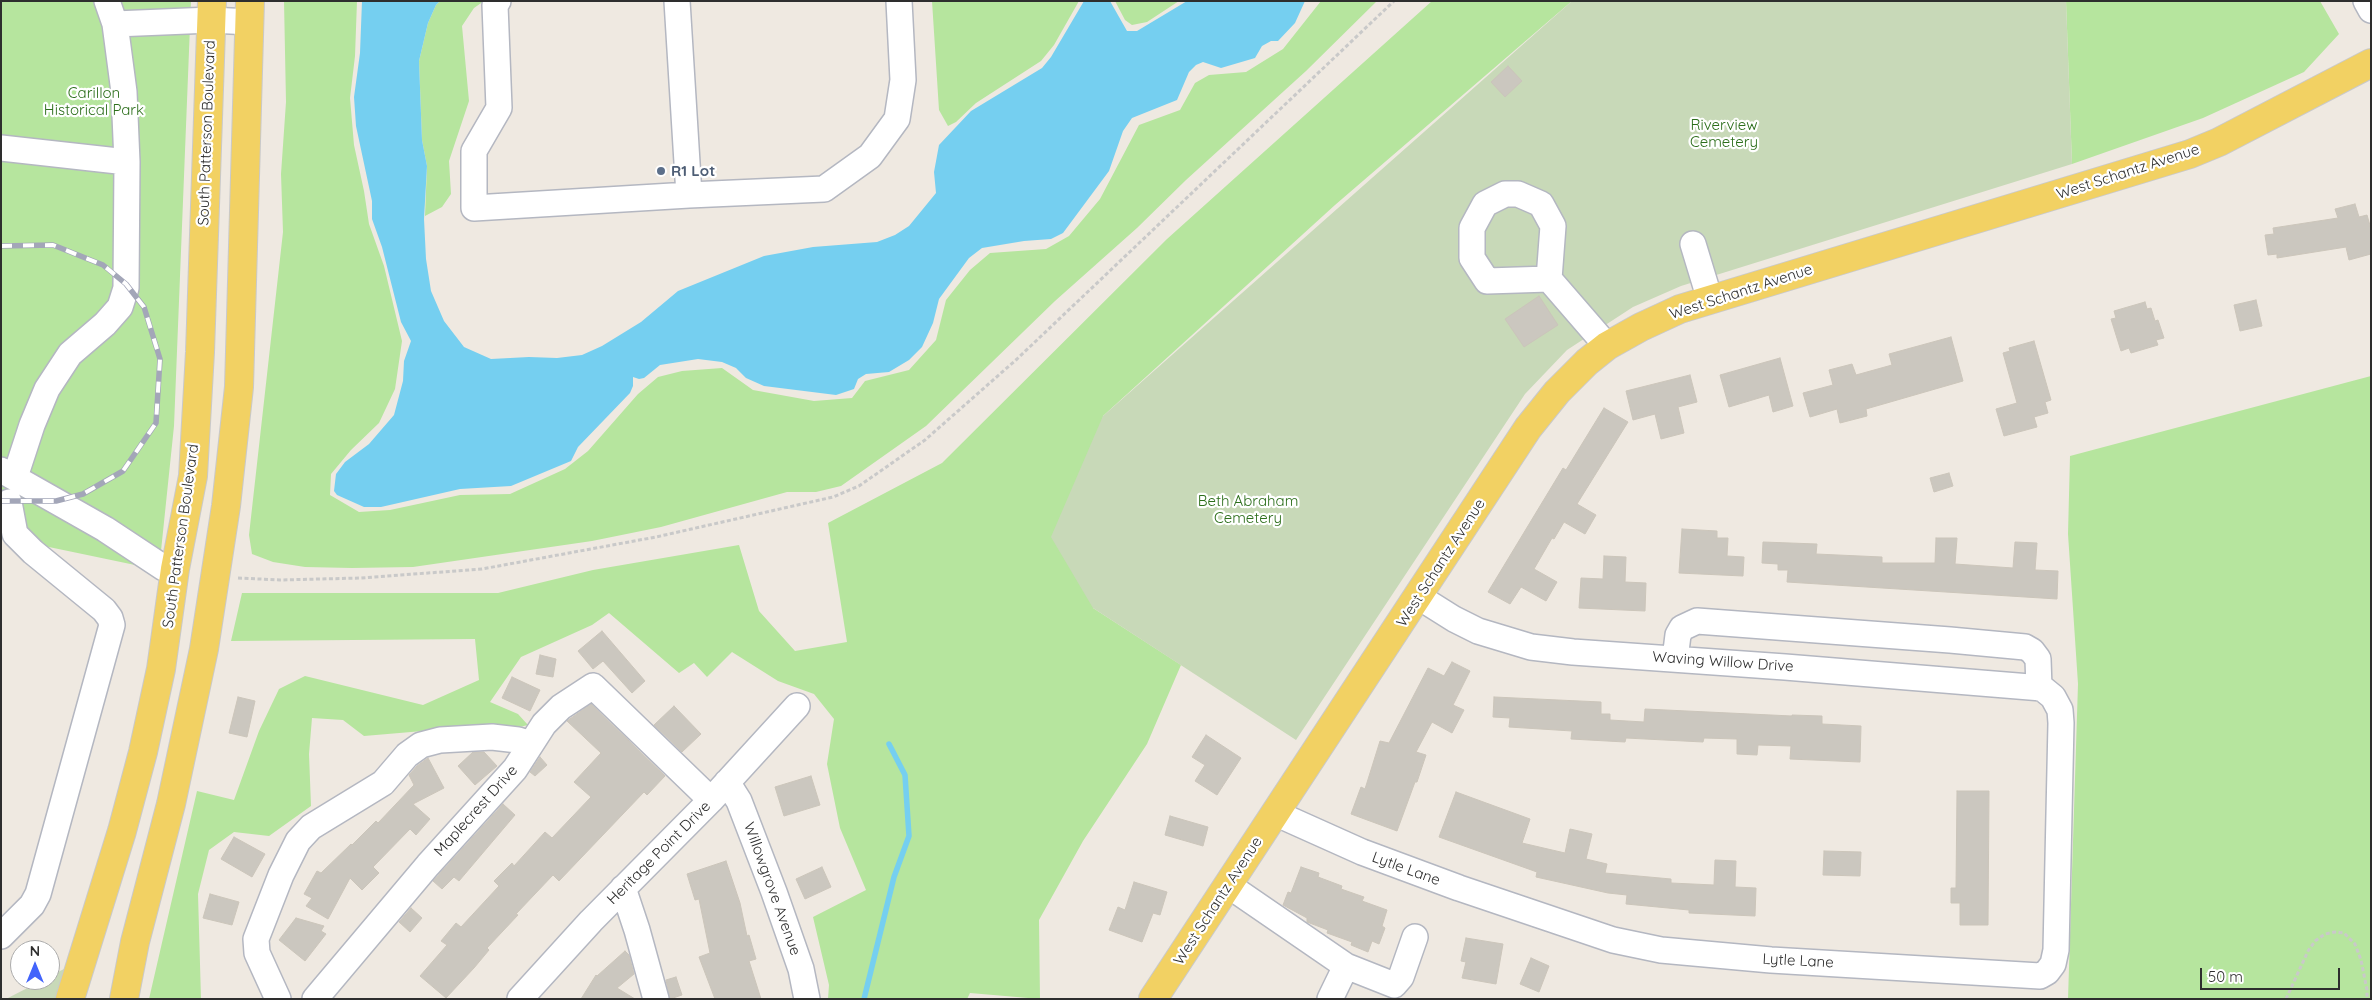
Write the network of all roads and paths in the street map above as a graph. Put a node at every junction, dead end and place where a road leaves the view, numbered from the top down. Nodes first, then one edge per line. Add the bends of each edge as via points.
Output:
1 (498, 1) edge
2 (677, 1) edge
3 (899, 1) edge
4 (1394, 1) edge
5 (2366, 1) edge
6 (2371, 10) edge
7 (211, 11) edge
8 (250, 12) edge
9 (111, 13) edge
10 (2371, 63) edge
11 (1, 148) edge
12 (127, 162) junction
13 (689, 195) junction
14 (1693, 244) dead end
15 (1549, 279) dead end
16 (1710, 300) junction
17 (1607, 346) junction
18 (8, 473) edge
19 (9, 502) dead end
20 (164, 568) dead end
21 (231, 577) dead end
22 (1418, 597) junction
23 (1675, 658) junction
24 (2039, 688) junction
25 (797, 706) dead end
26 (531, 744) junction
27 (719, 791) junction
28 (1275, 813) junction
29 (1228, 885) junction
30 (623, 888) junction
31 (1, 936) edge
32 (1415, 937) dead end
33 (1346, 966) junction
34 (70, 999) edge
35 (124, 999) edge
36 (278, 999) edge
37 (315, 999) edge
38 (520, 999) edge
39 (656, 999) edge
40 (807, 999) edge
41 (1153, 999) edge
42 (1330, 999) edge
43 (2286, 999) edge
44 (2367, 999) edge

1 - 13 street via 495,6 499,108 474,151 474,208
2 - 13 street
3 - 13 street via 903,80 897,119 870,156 824,189
4 - 21 path via 1017,359 925,440 859,486 833,497 656,537 482,569 361,578 280,580
5 - 6 street
7 - 8 street
7 - 9 street
7 - 34 main road, South Patterson Boulevard via 193,476 175,569 161,669 143,752 122,832
8 - 35 main road via 239,387 226,506 204,649 171,804 134,942
9 - 12 street via 124,92
10 - 16 main road, West Schantz Avenue via 2190,154
11 - 12 street
12 - 18 street via 126,284 120,307 70,354 47,389
14 - 16 street
15 - 17 street
16 - 17 main road, West Schantz Avenue via 1680,309
17 - 22 main road, West Schantz Avenue via 1557,392 1528,428
18 - 20 street via 105,529
19 - 31 street via 15,534 104,610 112,625 38,894 32,905
22 - 23 street, Waving Willow Drive via 1478,630 1531,647
22 - 28 main road, West Schantz Avenue
23 - 24 street, Waving Willow Drive
23 - 24 street via 1682,628 1697,622 1950,640 2025,647 2038,659
24 - 28 street, Lytle Lane via 2053,697 2060,710 2061,723 2056,950 2053,964 2040,976 1771,960 1661,950 1613,940 1468,892 1362,852
25 - 27 street, Heritage Point Drive
26 - 27 street, Maplecrest Drive via 561,707 593,686
26 - 36 street via 492,737 440,740 421,745 407,755 383,783 311,827 298,841 281,875 256,940 257,953
26 - 37 street, Maplecrest Drive via 515,769 428,865
27 - 30 street, Heritage Point Drive
27 - 40 street, Willowgrove Avenue via 739,801 801,969
28 - 29 main road, West Schantz Avenue
29 - 33 street
29 - 41 main road, West Schantz Avenue
30 - 38 street, Heritage Point Drive
30 - 39 street
32 - 33 street via 1402,977 1394,985
33 - 42 street
43 - 44 path via 2315,941 2335,932 2344,933 2355,944

